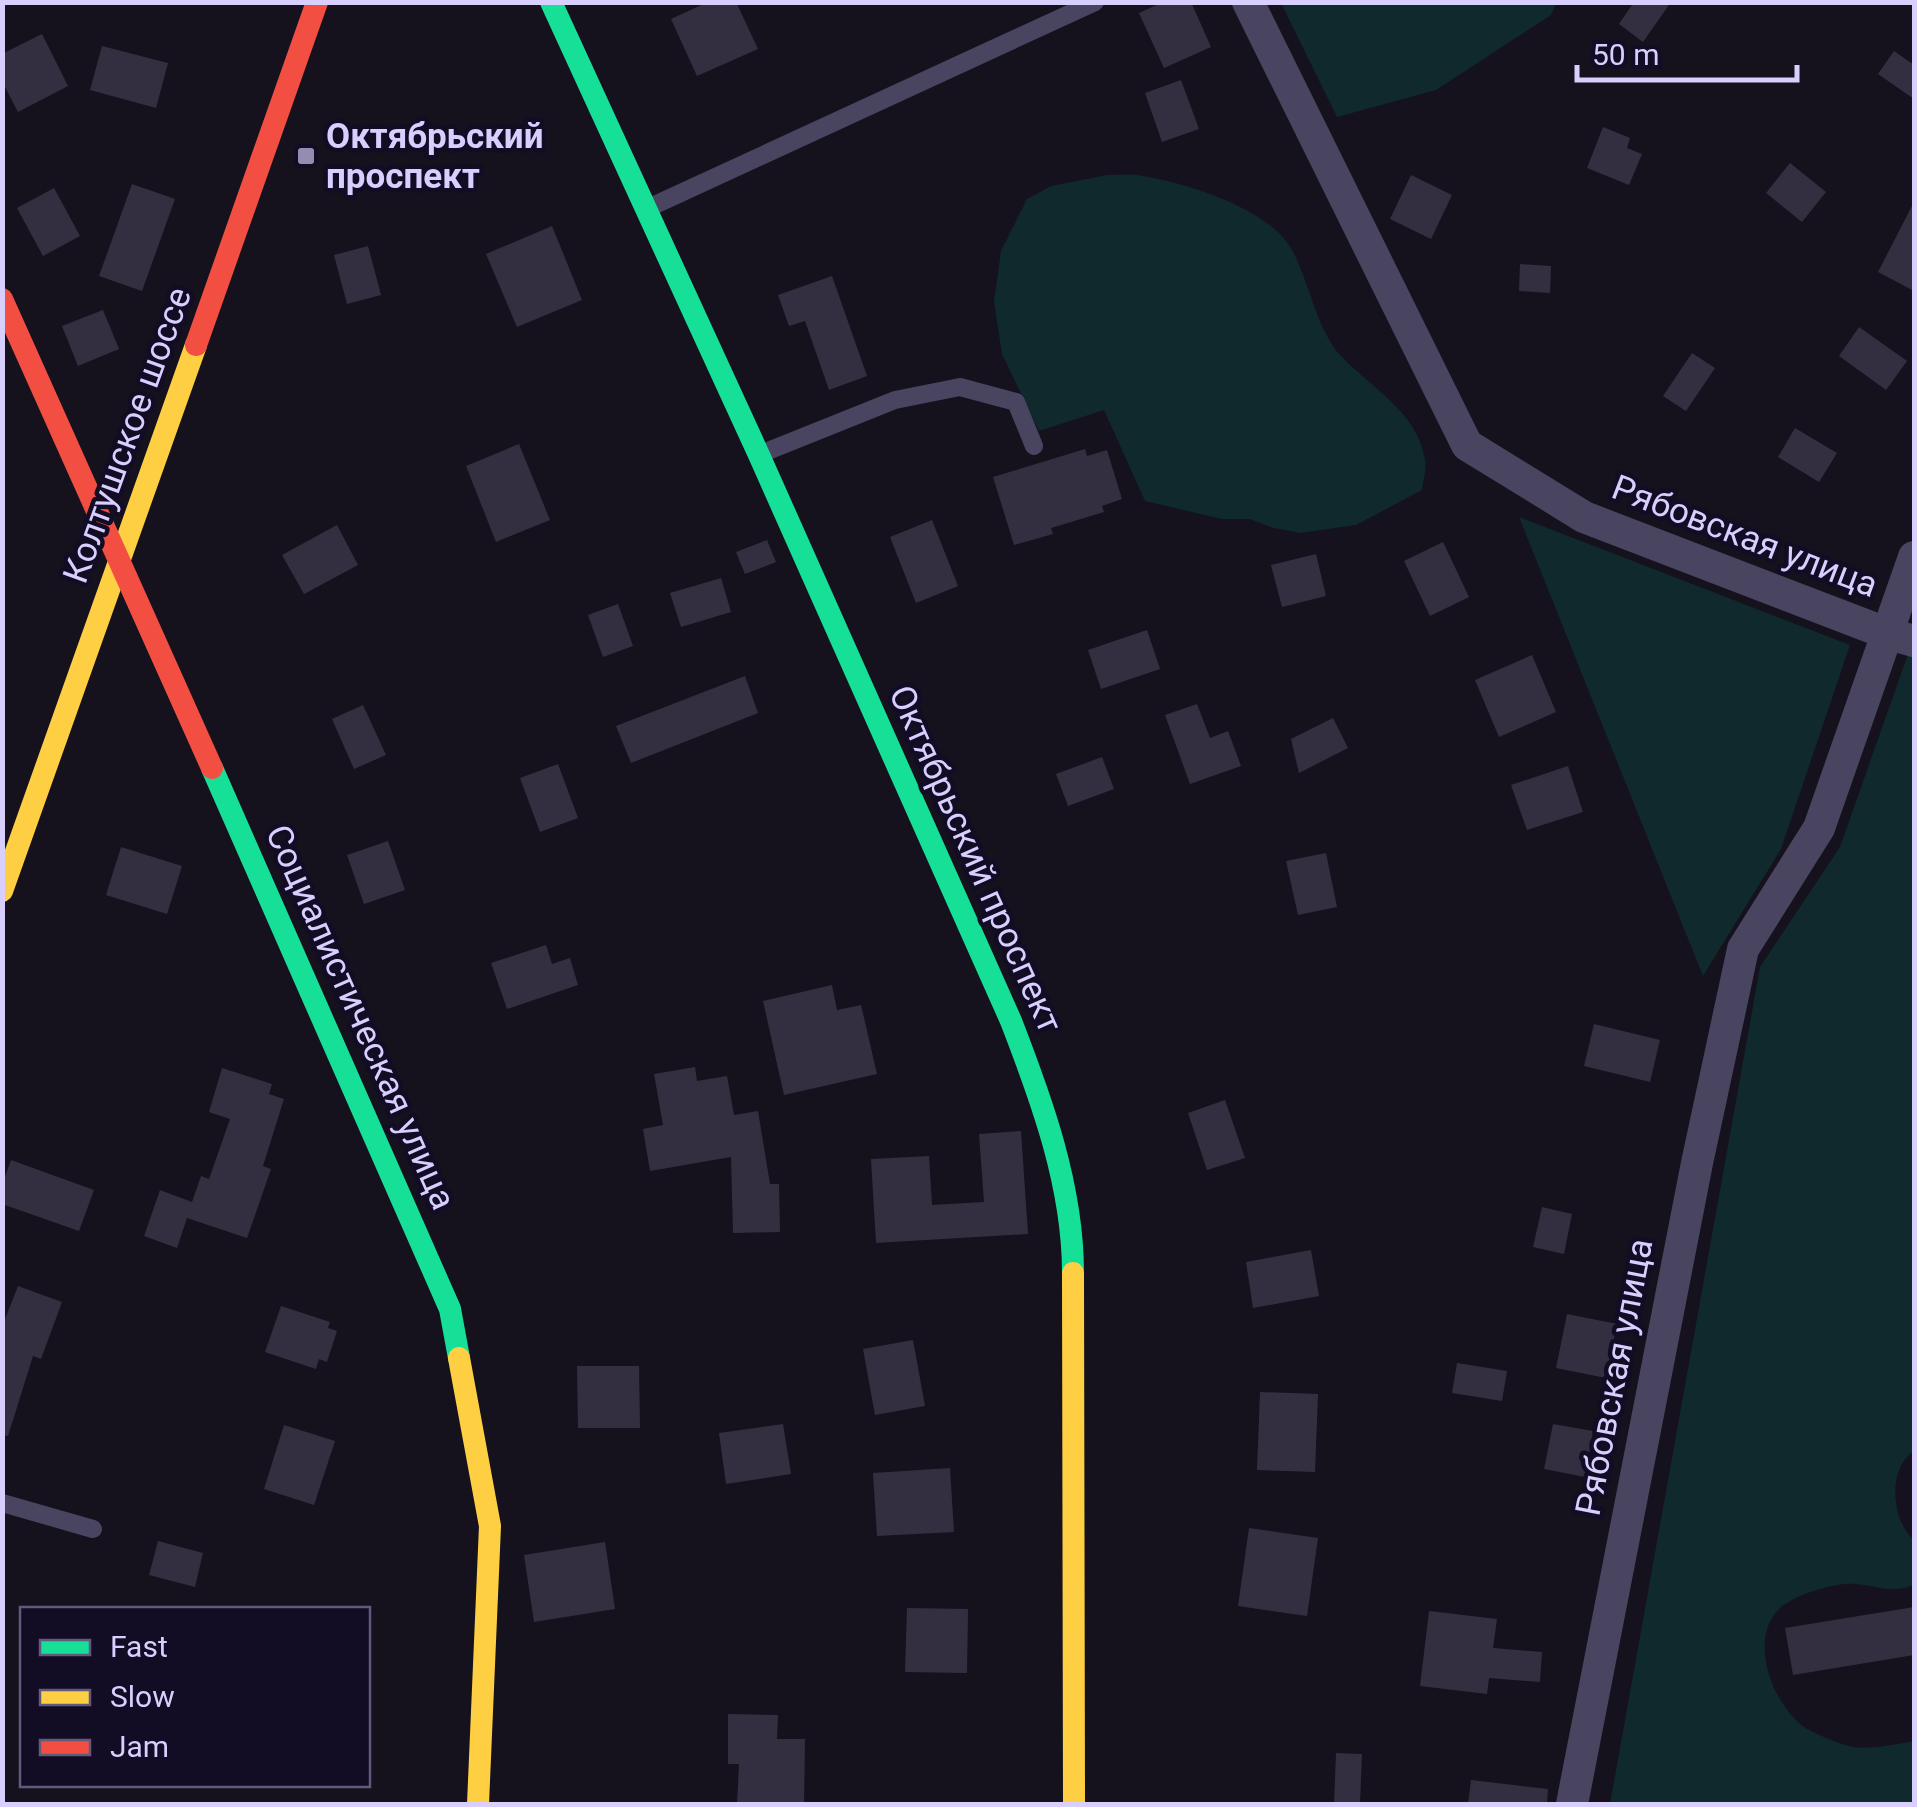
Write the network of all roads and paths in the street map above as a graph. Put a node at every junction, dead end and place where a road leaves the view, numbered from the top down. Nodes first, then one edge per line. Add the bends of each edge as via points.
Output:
1 (317, 2) edge
2 (551, 2) edge
3 (1095, 2) edge
4 (1248, 2) edge
5 (646, 209) junction
6 (2, 299) edge
7 (1034, 446) dead end
8 (759, 455) junction
9 (1914, 557) edge
10 (120, 558) junction
11 (1900, 637) edge
12 (2, 891) edge
13 (2, 1503) edge
14 (93, 1529) dead end
15 (478, 1804) edge
16 (1074, 1804) edge
17 (1572, 1804) edge

1 - 10 street, Колтушское шоссе
2 - 5 street, Октябрьский проспект
3 - 5 lane
4 - 11 street, Рябовская улица via 1467,445 1584,517
5 - 8 street, Октябрьский проспект
6 - 10 street, Социалистическая улица
7 - 8 lane via 1016,402 960,387 895,400
8 - 16 street, Октябрьский проспект via 1011,1021 1042,1101 1063,1184 1073,1262
9 - 11 street
10 - 12 street, Колтушское шоссе
10 - 15 street, Социалистическая улица via 450,1309 490,1526
11 - 17 street, Рябовская улица via 1818,828 1743,949
13 - 14 lane

